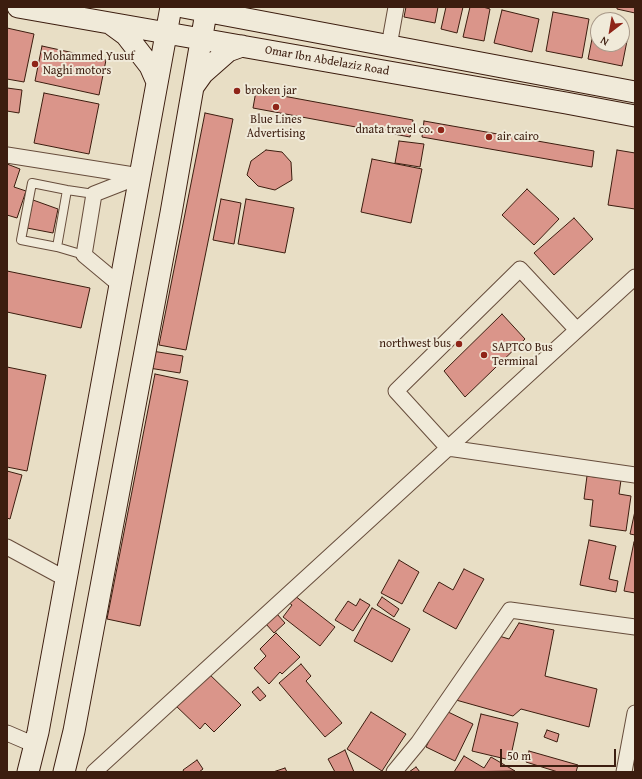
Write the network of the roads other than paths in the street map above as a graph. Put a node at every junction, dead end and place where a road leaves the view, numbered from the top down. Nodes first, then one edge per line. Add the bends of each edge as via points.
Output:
1 (18, 7) edge
2 (171, 7) edge
3 (183, 7) edge
4 (396, 7) edge
5 (207, 9) edge
6 (240, 13) edge
7 (110, 23) junction
8 (166, 33) junction
9 (201, 39) junction
10 (242, 46) junction
11 (389, 46) junction
12 (157, 82) junction
13 (193, 87) junction
14 (635, 92) edge
15 (635, 116) edge
16 (7, 155) edge
17 (140, 176) junction
18 (67, 190) junction
19 (94, 194) junction
20 (57, 247) junction
21 (84, 255) junction
22 (635, 277) edge
23 (120, 284) junction
24 (577, 330) junction
25 (448, 448) junction
26 (635, 475) edge
27 (7, 547) edge
28 (66, 579) junction
29 (635, 627) edge
30 (635, 713) edge
31 (7, 733) edge
32 (35, 745) junction
33 (27, 770) edge
34 (64, 772) edge
35 (94, 772) edge
36 (394, 772) edge
37 (624, 772) edge

1 - 7 main road, Omar Ibn Abdelaziz Road
2 - 8 main road
3 - 5 main road
4 - 11 street
5 - 6 main road
5 - 9 main road
6 - 11 main road
7 - 8 main road, Omar Ibn Abdelaziz Road
7 - 12 main road via 126,35 150,66
8 - 9 main road, Omar Ibn Abdelaziz Road
8 - 12 main road
9 - 10 main road, Omar Ibn Abdelaziz Road
9 - 13 main road
10 - 13 main road via 228,51 203,73
10 - 15 main road, Omar Ibn Abdelaziz Road
11 - 14 main road
12 - 17 main road
13 - 34 main road via 74,731
16 - 17 street
17 - 19 street
17 - 23 main road
18 - 19 lane
18 - 20 lane
18 - 20 lane via 32,183 21,240
19 - 21 street
20 - 21 lane
21 - 23 street
22 - 24 street
23 - 28 main road
24 - 25 street
24 - 25 street via 520,269 396,391
25 - 26 street
25 - 35 street
27 - 28 street
28 - 32 main road
29 - 36 street via 510,610 418,743
30 - 37 street
31 - 32 street
32 - 33 main road

